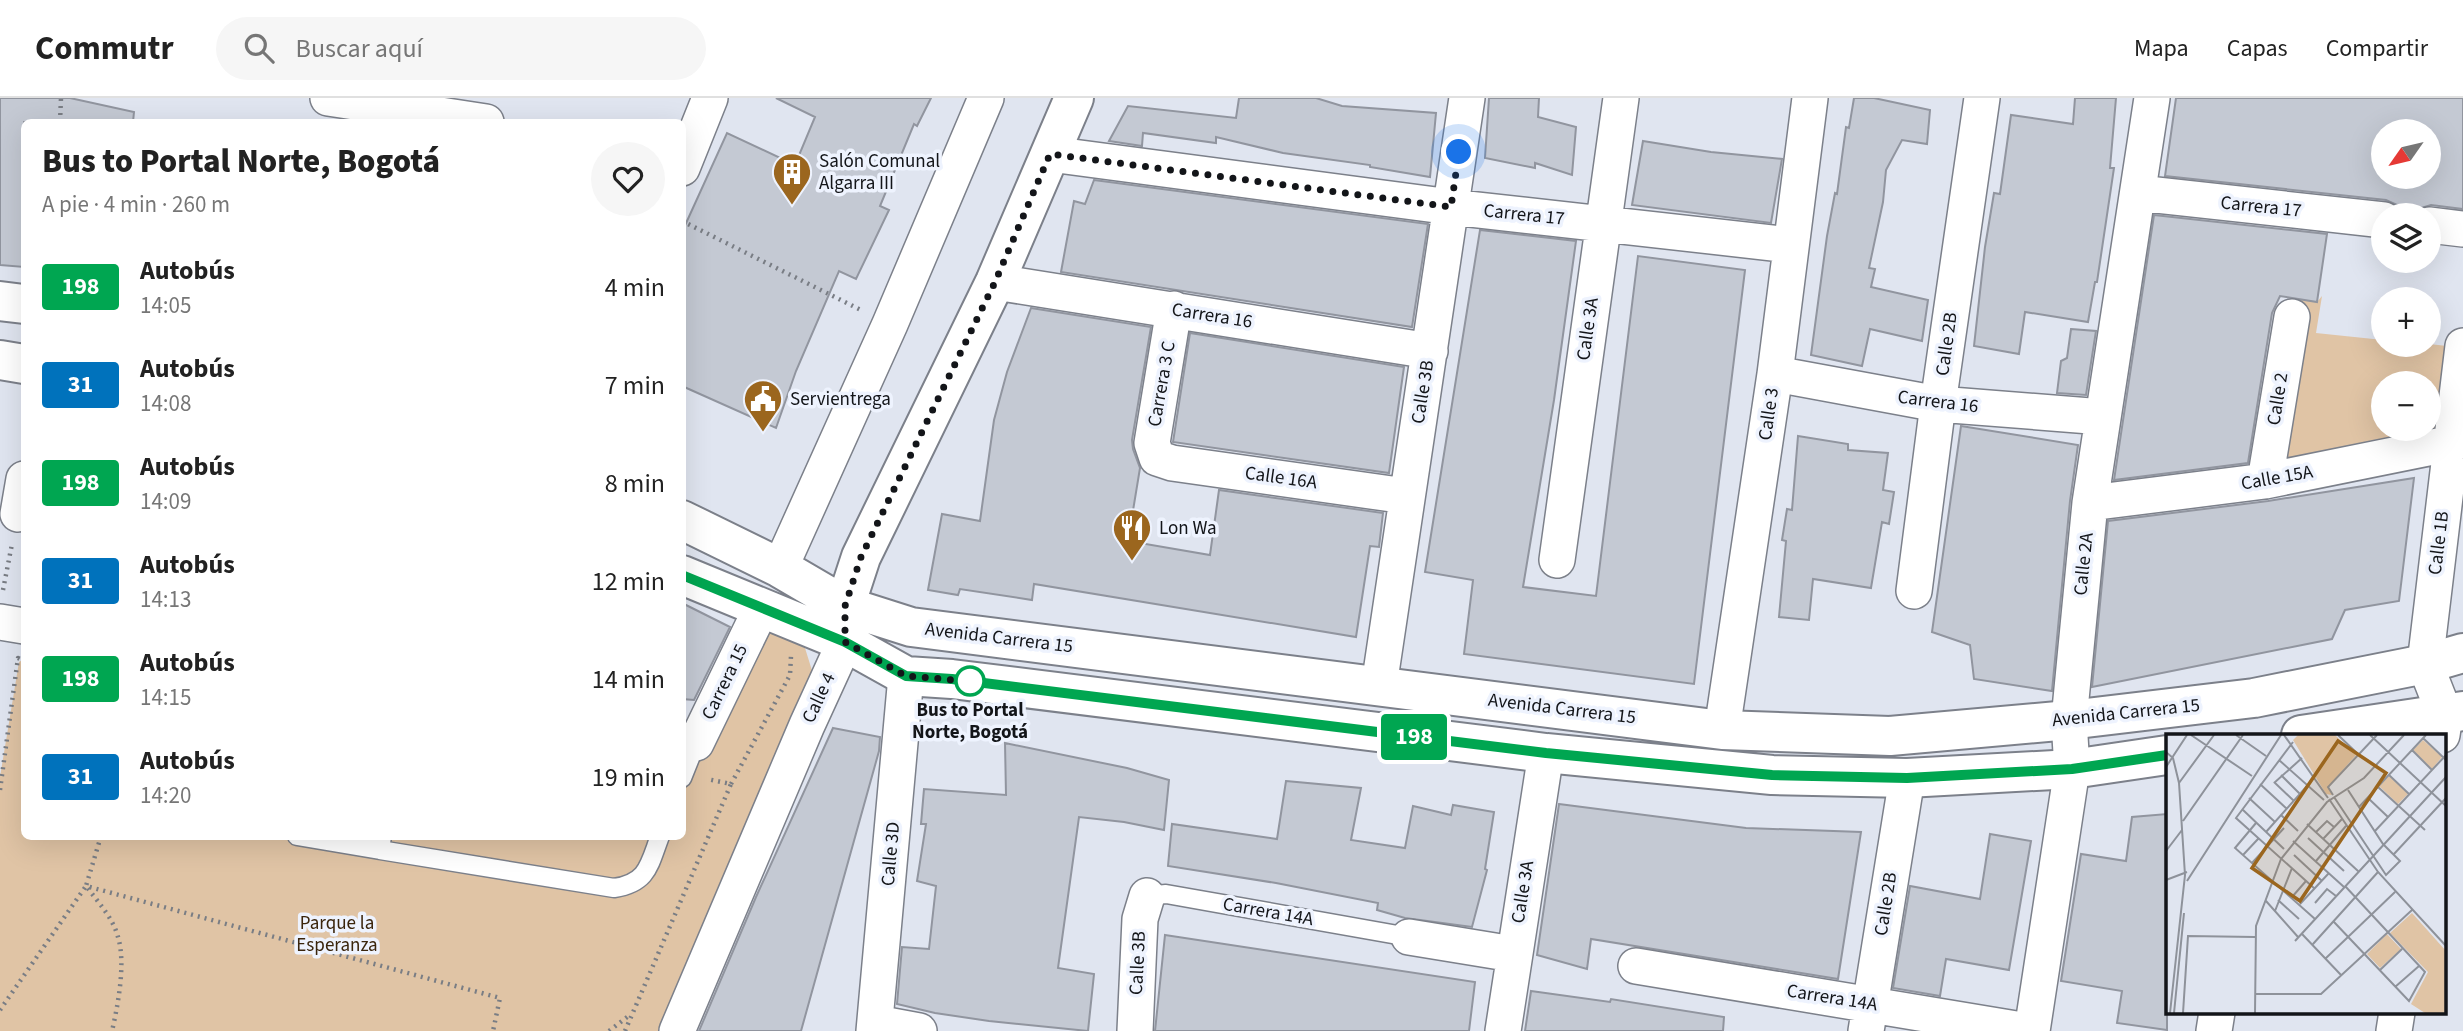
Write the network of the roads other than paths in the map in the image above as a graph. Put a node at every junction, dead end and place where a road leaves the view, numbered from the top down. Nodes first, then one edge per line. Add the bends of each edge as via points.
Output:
1 (328, 98) edge
2 (485, 98) edge
3 (710, 98) edge
4 (986, 98) edge
5 (1074, 98) edge
6 (1467, 98) edge
7 (1621, 98) edge
8 (1810, 98) edge
9 (1982, 98) edge
10 (2152, 98) edge
11 (462, 119) edge
12 (482, 119) edge
13 (686, 153) edge
14 (1050, 154) junction
15 (2138, 193) junction
16 (1451, 207) junction
17 (2371, 219) edge
18 (1603, 223) junction
19 (2441, 226) edge
20 (2463, 229) edge
21 (1791, 245) junction
22 (995, 282) junction
23 (0, 301) edge
24 (21, 304) edge
25 (1174, 309) junction
26 (2292, 317) dead end
27 (2463, 346) edge
28 (1430, 351) junction
29 (0, 360) edge
30 (21, 364) edge
31 (1775, 374) junction
32 (1938, 404) junction
33 (2103, 417) junction
34 (2457, 443) edge
35 (1157, 458) joint
36 (2265, 481) junction
37 (21, 496) edge
38 (1406, 496) junction
39 (2090, 503) junction
40 (18, 513) road end
41 (686, 522) edge
42 (1557, 561) dead end
43 (780, 568) junction
44 (686, 577) edge
45 (1914, 591) dead end
46 (1, 608) edge
47 (758, 615) junction
48 (21, 624) edge
49 (845, 624) junction
50 (2463, 653) edge
51 (2425, 664) junction
52 (906, 676) junction
53 (1379, 686) junction
54 (2068, 720) junction
55 (2450, 720) edge
56 (1722, 730) junction
57 (2311, 734) edge
58 (689, 742) edge
59 (1546, 753) junction
60 (2166, 755) edge
61 (686, 760) edge
62 (2072, 769) junction
63 (1907, 778) junction
64 (345, 840) edge
65 (658, 840) edge
66 (381, 843) edge
67 (1147, 896) joint
68 (1409, 937) joint
69 (1513, 954) junction
70 (1636, 966) dead end
71 (1868, 1017) edge
72 (875, 1027) edge
73 (677, 1031) edge
74 (919, 1031) edge
75 (1135, 1031) edge
76 (1503, 1031) edge
77 (2030, 1031) edge

1 - 11 street
2 - 12 street
3 - 13 street
4 - 43 street
5 - 14 main road, Calle 4
6 - 16 street, Calle 3B
7 - 18 street, Calle 3A
8 - 21 street, Calle 3
9 - 32 street, Calle 2B
10 - 15 street, Calle 2A
14 - 16 street, Carrera 17
14 - 22 main road, Calle 4
15 - 17 street, Carrera 17
15 - 33 street, Calle 2A
16 - 18 street, Carrera 17
16 - 28 street, Calle 3B
18 - 21 street, Carrera 17
18 - 42 street, Calle 3A
19 - 20 street
21 - 31 street, Calle 3
22 - 25 street, Carrera 16
22 - 49 main road, Calle 4 via 861,557
23 - 24 main road
25 - 28 street, Carrera 16
25 - 35 street, Carrera 3 C via 1152,443
26 - 36 street, Calle 2
27 - 34 street, Calle 1B
28 - 38 street, Calle 3B
29 - 30 main road
31 - 32 street, Carrera 16
31 - 56 street, Calle 3
32 - 33 street, Carrera 16
32 - 45 street, Calle 2B
33 - 39 street, Calle 2A
34 - 36 street, Calle 15A
34 - 51 street, Calle 1B
35 - 38 street, Calle 16A
36 - 39 street, Calle 15A
37 - 40 street
38 - 53 street, Calle 3B
39 - 54 street, Calle 2A
41 - 43 main road, Avenida Carrera 15
43 - 49 main road, Avenida Carrera 15
44 - 47 main road, Avenida Carrera 15
46 - 48 street
47 - 49 main road, Avenida Carrera 15
47 - 58 street, Carrera 15
49 - 52 main road, Avenida Carrera 15
49 - 53 main road, Avenida Carrera 15 via 911,627
49 - 73 street, Calle 4
50 - 51 main road, Avenida Carrera 15
51 - 54 main road, Avenida Carrera 15 via 2254,698
51 - 55 street, Calle 1B
52 - 59 main road, Avenida Carrera 15
52 - 72 street, Calle 3D
53 - 56 main road, Avenida Carrera 15
54 - 56 main road, Avenida Carrera 15 via 1890,736
54 - 62 street, Calle 2A
55 - 57 main road
58 - 61 lane
59 - 63 main road, Avenida Carrera 15 via 1772,775
59 - 69 street, Calle 3A
60 - 62 main road, Avenida Carrera 15
62 - 63 main road, Avenida Carrera 15
62 - 77 street, Calle 2A
63 - 71 street, Calle 2B
64 - 66 lane
65 - 66 lane via 642,878 614,888
67 - 68 lane, Carrera 14A via 1166,894
67 - 75 street, Calle 3B via 1140,919
68 - 69 street, Carrera 14A
69 - 76 street, Calle 3A
70 - 71 street, Carrera 14A
71 - 77 street, Carrera 14A
72 - 74 street

